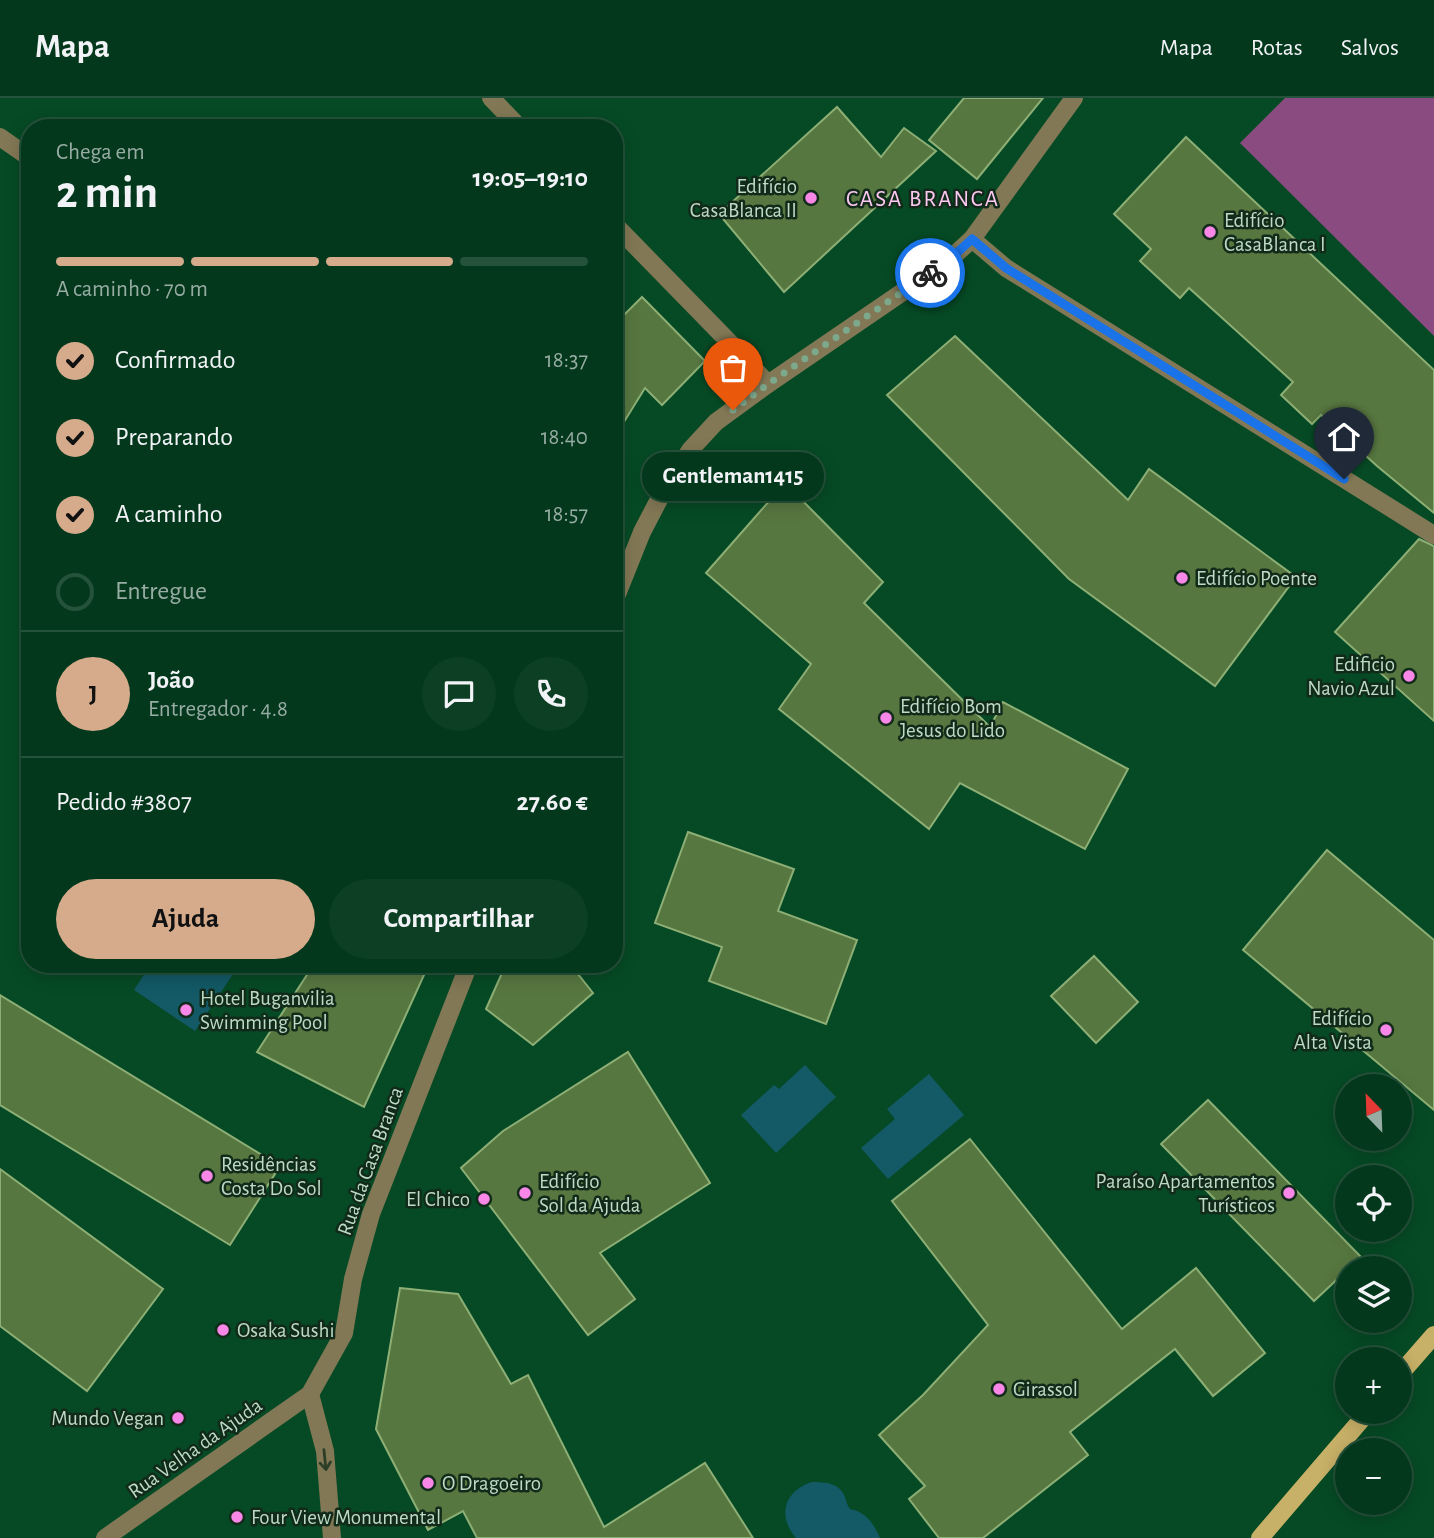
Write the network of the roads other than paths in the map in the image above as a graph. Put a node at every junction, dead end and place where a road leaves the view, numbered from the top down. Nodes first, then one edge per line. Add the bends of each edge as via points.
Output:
1 (491, 98) edge
2 (1074, 98) edge
3 (511, 119) edge
4 (0, 137) edge
5 (21, 152) edge
6 (623, 233) edge
7 (972, 239) junction
8 (768, 384) junction
9 (1434, 535) edge
10 (623, 574) edge
11 (465, 973) edge
12 (1434, 1335) edge
13 (1412, 1360) edge
14 (310, 1394) junction
15 (1357, 1424) edge
16 (105, 1538) edge
17 (332, 1538) edge
18 (1260, 1538) edge

1 - 3 street
2 - 7 street
4 - 5 street
6 - 8 street
7 - 8 street via 948,261
7 - 9 street via 1006,268
8 - 10 street via 716,422 691,449 666,486
11 - 14 street, Rua da Casa Branca via 371,1214 344,1333
12 - 13 main road
14 - 16 street, Rua Velha da Ajuda
14 -> 17 street via 324,1451
15 - 18 main road

